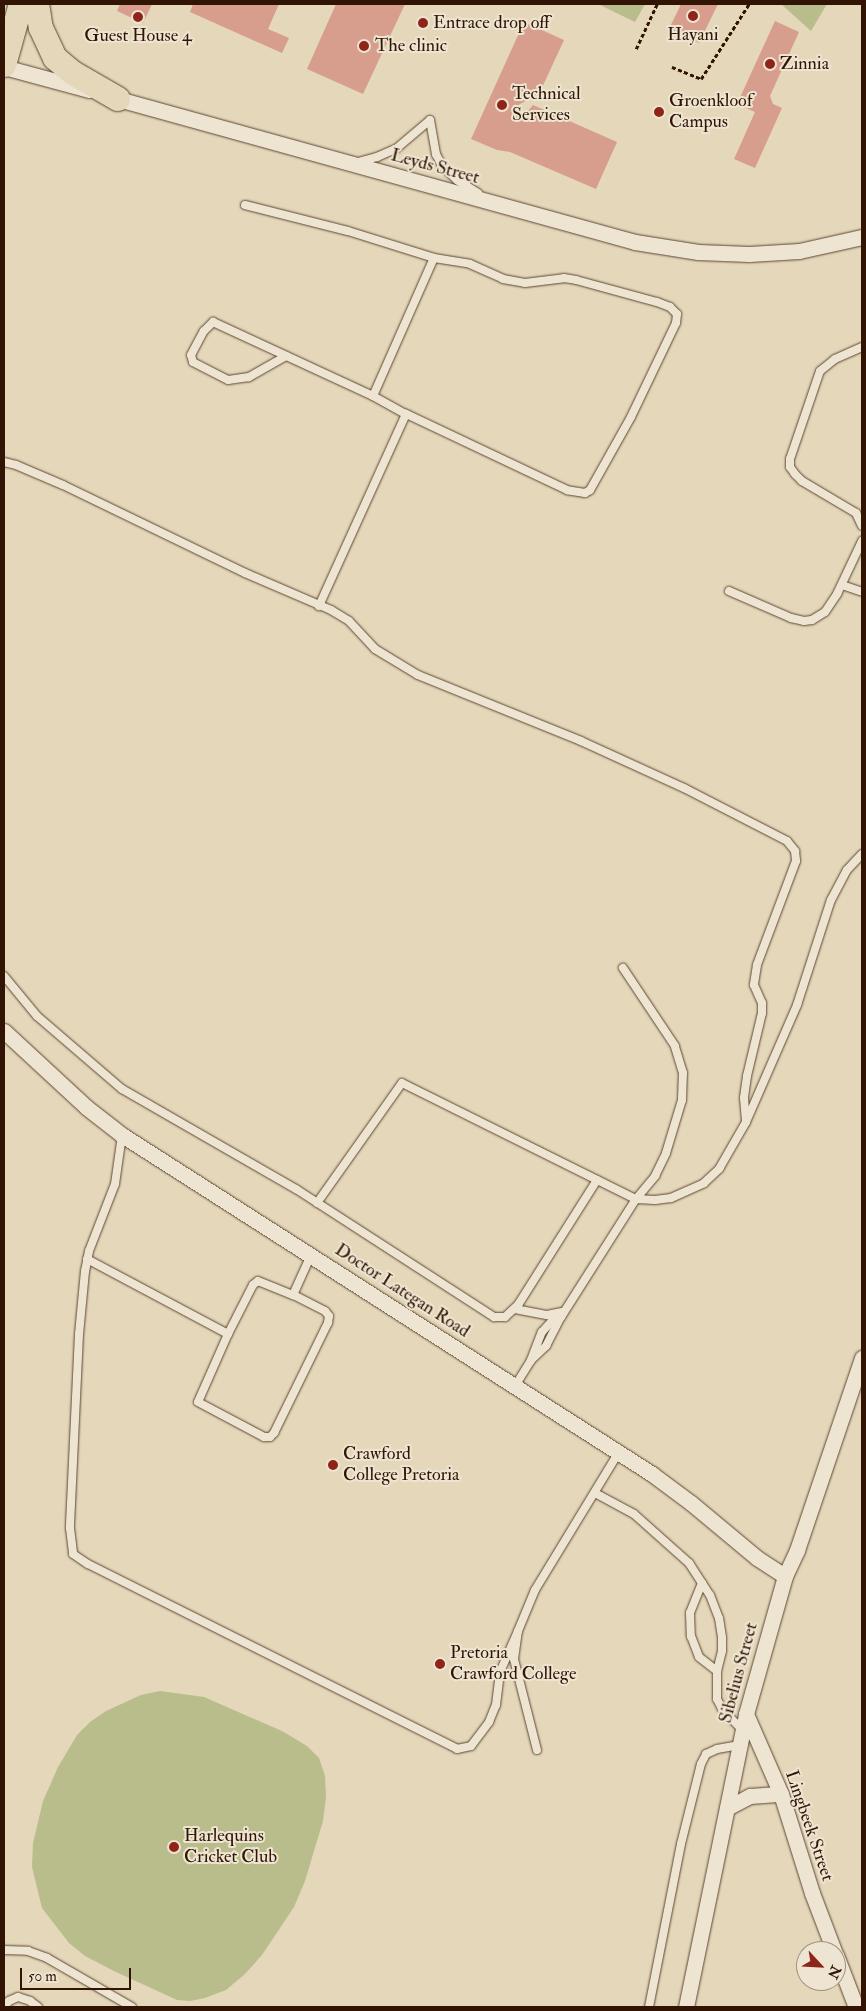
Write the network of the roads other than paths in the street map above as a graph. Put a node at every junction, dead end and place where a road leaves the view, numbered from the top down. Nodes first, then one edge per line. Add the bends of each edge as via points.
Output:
1 (21, 4) edge
2 (37, 4) edge
3 (4, 66) edge
4 (118, 99) junction
5 (351, 164) junction
6 (494, 202) junction
7 (246, 205) dead end
8 (862, 237) edge
9 (434, 258) junction
10 (862, 347) edge
11 (286, 356) junction
12 (373, 396) junction
13 (406, 414) junction
14 (4, 462) edge
15 (862, 526) edge
16 (862, 541) edge
17 (842, 585) junction
18 (730, 591) dead end
19 (862, 592) edge
20 (319, 606) junction
21 (862, 854) edge
22 (623, 968) dead end
23 (4, 976) edge
24 (4, 1032) edge
25 (746, 1122) junction
26 (122, 1135) junction
27 (597, 1180) junction
28 (636, 1199) junction
29 (317, 1203) junction
30 (311, 1255) junction
31 (87, 1259) junction
32 (293, 1295) junction
33 (515, 1308) junction
34 (567, 1308) junction
35 (228, 1334) junction
36 (862, 1358) edge
37 (515, 1386) junction
38 (618, 1452) junction
39 (595, 1493) junction
40 (784, 1576) junction
41 (702, 1583) junction
42 (518, 1631) junction
43 (717, 1671) junction
44 (746, 1714) junction
45 (741, 1738) junction
46 (537, 1750) dead end
47 (781, 1794) junction
48 (727, 1808) junction
49 (830, 1941) edge
50 (4, 1950) edge
51 (846, 1982) edge
52 (4, 2007) edge
53 (38, 2007) edge
54 (132, 2007) edge
55 (649, 2007) edge
56 (686, 2007) edge
57 (856, 2007) edge

1 - 3 main road
2 - 4 main road via 40,28 55,58 73,73
3 - 4 street, Leyds Street
4 - 5 street, Leyds Street
5 - 6 street, Leyds Street
5 - 6 lane via 392,151 430,120 436,154 442,166
6 - 8 street, Leyds Street via 635,242 698,252 774,253 824,247
7 - 9 lane
9 - 12 lane
9 - 13 lane via 470,264 512,281 576,280 657,302 675,311 677,319 631,417 590,490 585,493 568,490
10 - 15 lane via 835,359 820,371 790,458 794,474 856,513
11 - 11 lane via 249,377 228,380 193,362 191,355 213,322
11 - 12 lane
12 - 13 lane
13 - 20 lane
14 - 20 lane via 63,485
16 - 17 lane
17 - 18 lane via 825,612 808,622 791,618
17 - 19 lane
20 - 25 lane via 349,621 370,644 404,668 590,745 737,814 790,844 796,861 757,965 754,985 762,1003 762,1013 747,1076 744,1098
21 - 25 lane via 848,870 831,900 797,1005
22 - 28 lane via 675,1046 684,1085 678,1120 666,1153 654,1176
23 - 29 lane via 37,1016 122,1089
24 - 26 street, Doctor Lategan Road via 86,1107
25 - 28 lane via 728,1156 710,1179 671,1198
26 - 30 street, Doctor Lategan Road
26 - 31 lane via 115,1184
27 - 28 lane
27 - 29 lane via 402,1083
27 - 33 lane
28 - 34 lane
29 - 33 lane via 485,1313 505,1317
30 - 32 lane
30 - 37 street, Doctor Lategan Road
31 - 35 lane
31 - 42 lane via 79,1334 70,1528 76,1557 457,1749 471,1746 489,1722 496,1704 500,1672
32 - 35 lane via 258,1281
32 - 35 lane via 325,1312 329,1316 328,1323 270,1437 264,1437 198,1402
33 - 34 lane via 550,1315
34 - 37 lane via 542,1332 531,1360
36 - 40 street, Sibelius Street via 797,1550
37 - 38 street, Doctor Lategan Road
38 - 39 lane
38 - 40 street, Doctor Lategan Road via 669,1486
39 - 41 lane via 634,1514 689,1563
39 - 42 lane via 535,1590
40 - 44 street, Sibelius Street
41 - 43 lane via 719,1618 722,1651
41 - 43 lane via 690,1613 691,1636 699,1657
42 - 46 lane via 514,1659
43 - 45 lane via 717,1699
44 - 45 street, Sibelius Street
44 - 47 street, Lingbeek Street
45 - 48 street, Sibelius Street
45 - 55 lane via 706,1754 701,1764 681,1844
47 - 48 street via 750,1796
47 - 49 street, Lingbeek Street
48 - 56 street, Sibelius Street
50 - 54 lane via 28,1951 47,1958
51 - 57 street
52 - 53 lane via 18,1998

